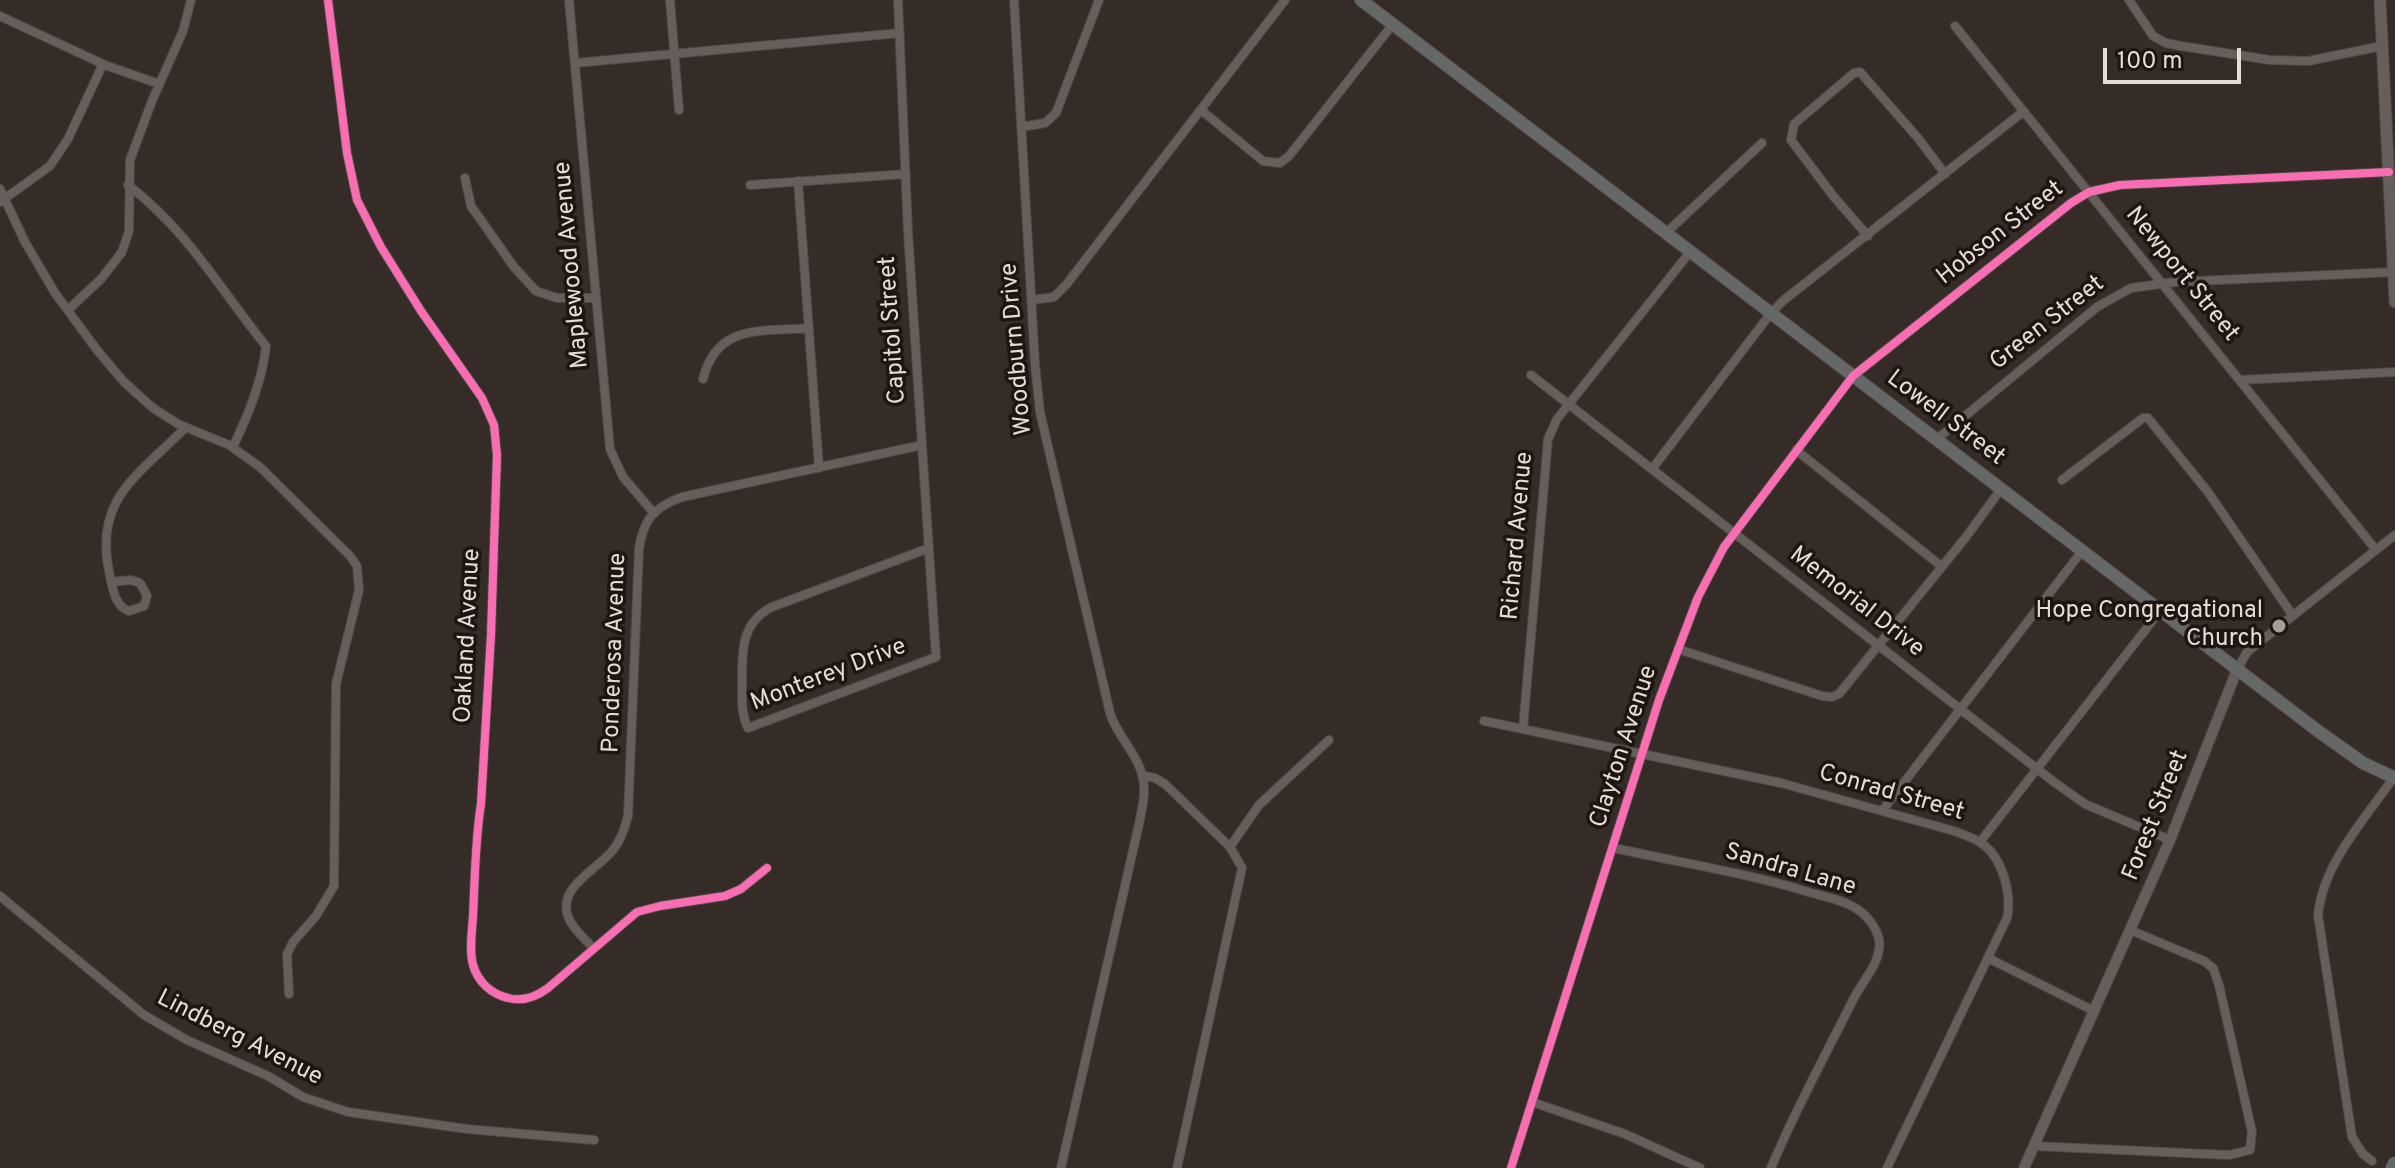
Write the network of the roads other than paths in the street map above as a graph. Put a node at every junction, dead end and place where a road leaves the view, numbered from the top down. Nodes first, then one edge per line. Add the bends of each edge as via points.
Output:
1 (191, 0) edge
2 (328, 0) edge
3 (569, 0) edge
4 (670, 0) edge
5 (898, 0) edge
6 (1014, 0) edge
7 (1099, 0) edge
8 (1285, 0) edge
9 (1361, 0) edge
10 (2129, 0) edge
11 (2380, 0) edge
12 (0, 16) edge
13 (1393, 24) junction
14 (1955, 26) dead end
15 (900, 33) junction
16 (2382, 46) junction
17 (674, 53) junction
18 (575, 63) junction
19 (103, 64) junction
20 (159, 84) junction
21 (679, 110) dead end
22 (1201, 110) junction
23 (2024, 111) junction
24 (1021, 127) junction
25 (1762, 143) dead end
26 (2389, 172) junction
27 (906, 174) junction
28 (1945, 174) junction
29 (465, 178) dead end
30 (798, 181) junction
31 (128, 185) junction
32 (750, 185) dead end
33 (0, 189) edge
34 (2089, 192) junction
35 (3, 200) edge
36 (1666, 233) junction
37 (1868, 236) junction
38 (1690, 252) junction
39 (2394, 272) edge
40 (2162, 283) junction
41 (596, 298) junction
42 (1032, 300) junction
43 (2395, 302) edge
44 (68, 310) junction
45 (1771, 313) junction
46 (809, 328) junction
47 (2395, 372) edge
48 (1531, 375) dead end
49 (1853, 376) junction
50 (703, 379) dead end
51 (2240, 380) junction
52 (1569, 405) junction
53 (186, 427) junction
54 (1936, 440) junction
55 (922, 445) junction
56 (233, 447) junction
57 (1796, 450) junction
58 (819, 468) junction
59 (1652, 469) junction
60 (2062, 480) dead end
61 (2001, 489) junction
62 (653, 512) junction
63 (1734, 533) junction
64 (2395, 535) edge
65 (929, 548) junction
66 (2376, 550) junction
67 (2082, 551) junction
68 (1941, 566) junction
69 (111, 582) junction
70 (2160, 611) junction
71 (2293, 616) junction
72 (1879, 646) junction
73 (1678, 649) junction
74 (936, 657) joint
75 (2237, 670) junction
76 (1960, 709) junction
77 (1484, 721) dead end
78 (1523, 729) junction
79 (1329, 740) dead end
80 (1643, 754) junction
81 (2037, 769) junction
82 (1142, 775) junction
83 (2395, 777) edge
84 (1882, 811) junction
85 (2170, 840) junction
86 (1980, 842) junction
87 (1230, 847) junction
88 (1614, 848) junction
89 (767, 868) dead end
90 (0, 896) edge
91 (2130, 930) junction
92 (593, 948) junction
93 (1988, 958) junction
94 (289, 994) dead end
95 (2094, 1011) junction
96 (1532, 1102) junction
97 (594, 1140) dead end
98 (2034, 1146) junction
99 (2372, 1161) dead end
100 (1061, 1168) edge
101 (1177, 1168) edge
102 (1511, 1168) edge
103 (1700, 1168) edge
104 (1771, 1168) edge
105 (1887, 1168) edge
106 (2024, 1168) edge

1 - 20 street
2 - 92 street, Oakland Avenue via 357,200 494,425 491,635 477,830 474,968 491,991 505,998 528,998 548,988
3 - 18 street, Maplewood Avenue
4 - 17 street
5 - 15 street, Capitol Street
6 - 24 street, Woodburn Drive
7 - 24 street via 1056,113 1045,123
8 - 22 street
9 - 13 main road, Lowell Street
10 - 16 street via 2153,36 2181,46 2308,61
11 - 16 main road
12 - 19 street
13 - 22 street via 1280,163 1263,161
13 - 36 main road, Lowell Street
14 - 23 street, Newport Street
15 - 17 street
15 - 27 street, Capitol Street
16 - 26 main road
17 - 18 street
17 - 21 street
18 - 41 street, Maplewood Avenue
19 - 20 street
19 - 35 street via 50,166
20 - 31 street via 130,160
22 - 42 street via 1060,292
23 - 28 street
23 - 34 street, Newport Street
24 - 42 street, Woodburn Drive
25 - 36 street
26 - 34 street, Hobson Street via 2120,185
26 - 39 main road
27 - 30 street
27 - 55 street, Capitol Street
28 - 37 street
28 - 37 street via 1860,72 1854,73 1794,124 1791,140
29 - 41 street via 471,206 536,291 557,298
30 - 32 street
30 - 46 street
31 - 44 street via 129,231 122,252
31 - 56 street via 180,232 266,346 255,395
33 - 35 street
34 - 40 street, Newport Street
34 - 49 street, Hobson Street
35 - 44 street
36 - 38 main road, Lowell Street
37 - 45 street
38 - 45 main road, Lowell Street
38 - 52 street, Richard Avenue
39 - 40 street, Green Street
39 - 43 main road
40 - 51 street, Newport Street
40 - 54 street, Green Street via 2131,288 2097,307
41 - 62 street, Maplewood Avenue via 610,449 623,477
42 - 82 street, Woodburn Drive via 1044,433 1114,724
44 - 53 street via 124,382 153,408
45 - 49 main road, Lowell Street
45 - 59 street
46 - 50 street via 738,334 717,348
46 - 58 street
47 - 51 street
48 - 52 street, Memorial Drive
49 - 54 main road, Lowell Street
49 - 57 street, Clayton Avenue
51 - 66 street, Newport Street
52 - 59 street, Memorial Drive
52 - 78 street, Richard Avenue via 1552,429 1545,452
53 - 56 street
53 - 69 street via 112,508 104,542
54 - 61 main road, Lowell Street
55 - 58 street
55 - 65 street, Capitol Street
56 - 94 street via 350,556 359,577 336,684 334,886 287,954
57 - 63 street, Clayton Avenue
57 - 68 street
58 - 62 street via 682,497
59 - 63 street, Memorial Drive
60 - 71 street via 2143,418 2151,422 2208,492
61 - 67 main road, Lowell Street
61 - 68 street
62 - 92 street, Ponderosa Avenue via 639,549 628,816 611,852 573,887 566,904 570,922
63 - 72 street, Memorial Drive
63 - 73 street, Clayton Avenue via 1710,572
64 - 66 street, Forest Street
65 - 74 street, Capitol Street
65 - 74 street, Monterey Drive via 759,616 742,648 743,718 748,728
66 - 71 street, Forest Street
67 - 70 main road, Lowell Street
67 - 76 street
68 - 72 street
69 - 69 street via 124,610 144,606 147,596 140,583
70 - 75 main road, Lowell Street
70 - 81 street
71 - 75 street, Forest Street via 2247,652
72 - 73 street via 1848,686 1832,697
72 - 76 street, Memorial Drive
73 - 80 street, Clayton Avenue
75 - 83 main road, Lowell Street via 2345,751
75 - 85 street, Forest Street
76 - 81 street, Memorial Drive
76 - 84 street
77 - 78 street, Conrad Street
78 - 80 street, Conrad Street
79 - 87 street via 1259,805
80 - 84 street, Conrad Street
80 - 88 street, Clayton Avenue
81 - 85 street, Memorial Drive via 2085,804
81 - 86 street
82 - 87 street via 1165,784
82 - 100 street via 1139,824
83 - 99 street via 2332,871 2318,915 2352,1137
84 - 86 street, Conrad Street
85 - 91 street, Forest Street
86 - 93 street, Conrad Street via 1996,861 2010,906
87 - 101 street via 1241,877
88 - 96 street, Clayton Avenue
88 - 104 street, Sandra Lane via 1838,901 1856,908 1877,932 1876,961
89 - 92 street, Oakland Avenue via 725,896 637,912
90 - 97 street, Lindberg Avenue via 144,1015 303,1097 348,1112
91 - 95 street, Forest Street
91 - 98 street via 2213,968 2252,1132 2250,1150 2229,1155
93 - 95 street
93 - 105 street, Conrad Street
95 - 98 street, Forest Street
96 - 102 street, Clayton Avenue
96 - 103 street via 1625,1134
98 - 106 street, Forest Street

